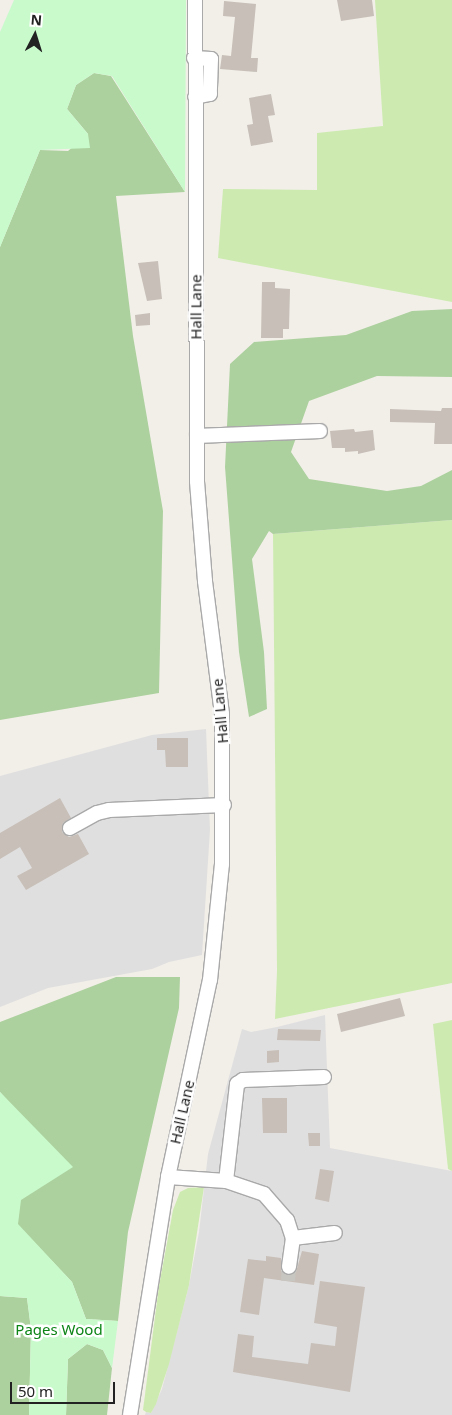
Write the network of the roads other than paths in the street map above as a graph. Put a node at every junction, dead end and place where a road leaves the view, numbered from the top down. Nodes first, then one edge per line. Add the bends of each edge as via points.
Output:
1 (195, 0) edge
2 (320, 431) dead end
3 (197, 436) junction
4 (224, 805) junction
5 (70, 828) dead end
6 (324, 1077) dead end
7 (168, 1177) junction
8 (226, 1181) junction
9 (335, 1233) dead end
10 (293, 1238) junction
11 (290, 1267) tunnel mouth
12 (130, 1415) edge

1 - 3 street, Hall Lane
2 - 3 street
3 - 4 street, Hall Lane via 201,538 222,714
4 - 5 street via 109,810
4 - 7 street, Hall Lane via 222,864 210,980
6 - 8 street via 243,1080 237,1084
7 - 8 street
7 - 12 street, Hall Lane
8 - 10 street via 264,1194 287,1220
9 - 10 street
10 - 11 street

